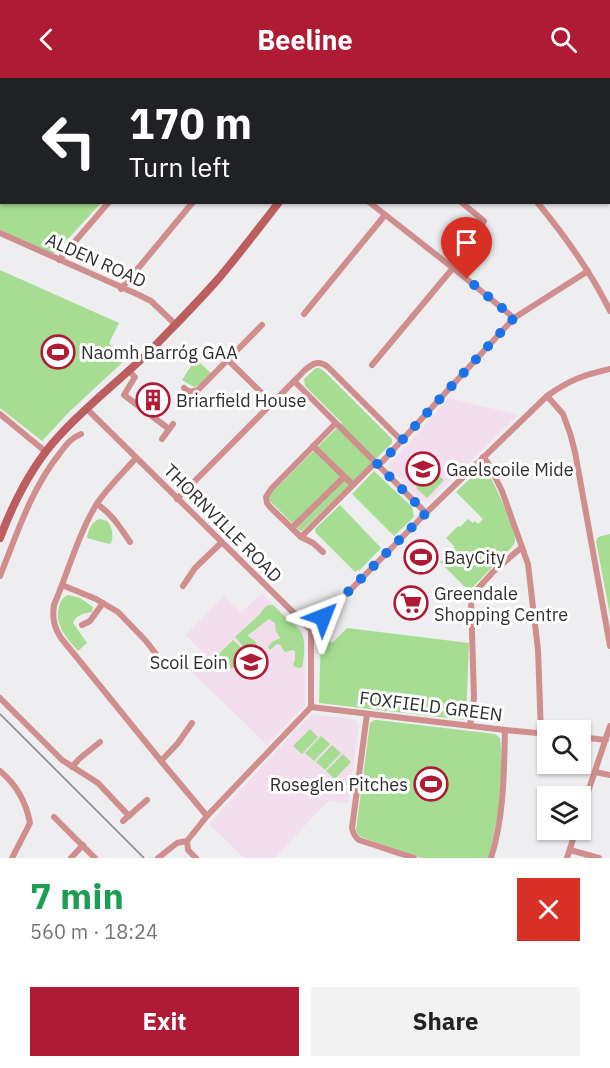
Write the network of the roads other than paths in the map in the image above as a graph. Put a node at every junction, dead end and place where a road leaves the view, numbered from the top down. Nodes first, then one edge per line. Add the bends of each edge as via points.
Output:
1 (107, 204) edge
2 (191, 204) edge
3 (277, 204) edge
4 (372, 204) edge
5 (463, 204) edge
6 (539, 204) edge
7 (384, 214) junction
8 (478, 230) dead end
9 (0, 233) edge
10 (59, 260) junction
11 (453, 268) junction
12 (588, 271) junction
13 (121, 289) junction
14 (610, 312) edge
15 (304, 314) dead end
16 (514, 318) junction
17 (175, 324) junction
18 (262, 325) dead end
19 (228, 360) junction
20 (372, 365) dead end
21 (610, 369) edge
22 (128, 370) junction
23 (294, 381) junction
24 (184, 388) dead end
25 (547, 396) junction
26 (273, 404) junction
27 (86, 408) junction
28 (0, 414) edge
29 (335, 424) junction
30 (81, 434) dead end
31 (162, 439) dead end
32 (402, 441) junction
33 (314, 446) junction
34 (46, 452) junction
35 (483, 457) junction
36 (136, 458) junction
37 (377, 464) junction
38 (344, 477) junction
39 (353, 485) junction
40 (177, 499) junction
41 (97, 504) junction
42 (426, 513) junction
43 (7, 520) junction
44 (20, 525) junction
45 (292, 528) junction
46 (301, 537) junction
47 (0, 538) edge
48 (129, 542) dead end
49 (221, 543) junction
50 (522, 547) junction
51 (323, 552) dead end
52 (0, 576) edge
53 (62, 585) junction
54 (183, 586) dead end
55 (103, 603) junction
56 (82, 625) dead end
57 (310, 630) junction
58 (610, 646) edge
59 (156, 654) dead end
60 (0, 698) edge
61 (311, 707) junction
62 (367, 714) junction
63 (543, 720) edge
64 (192, 723) dead end
65 (470, 726) junction
66 (610, 726) edge
67 (505, 730) junction
68 (537, 732) edge
69 (591, 738) edge
70 (606, 740) junction
71 (100, 742) dead end
72 (161, 761) junction
73 (72, 767) junction
74 (0, 771) edge
75 (595, 772) junction
76 (610, 775) edge
77 (590, 786) edge
78 (147, 800) dead end
79 (129, 816) junction
80 (207, 816) junction
81 (123, 821) dead end
82 (53, 827) dead end
83 (573, 840) edge
84 (187, 841) junction
85 (83, 845) junction
86 (393, 850) junction
87 (570, 850) junction
88 (12, 858) edge
89 (71, 858) edge
90 (95, 858) edge
91 (158, 858) edge
92 (196, 858) edge
93 (390, 858) edge
94 (414, 858) edge
95 (491, 858) edge
96 (567, 858) edge
97 (599, 858) edge

1 - 10 street
2 - 13 street
3 - 17 main road via 220,277
4 - 7 street
5 - 8 street via 484,221
6 - 12 street
7 - 11 street
7 - 15 street
9 - 10 street, ALDEN ROAD
10 - 13 street, ALDEN ROAD
11 - 16 street
11 - 20 street
12 - 14 street
12 - 16 street
13 - 17 street, ALDEN ROAD via 151,302
16 - 32 street
17 - 22 main road
18 - 19 street
19 - 24 street via 199,389 188,392
19 - 26 street
21 - 25 street via 563,384
22 - 27 main road
22 - 31 street via 135,377 124,395 171,427
23 - 26 street
23 - 29 street
23 - 32 street via 311,365 324,363
25 - 35 street
25 - 58 street via 563,414 575,452
26 - 40 street
27 - 34 main road
27 - 36 street, THORNVILLE ROAD
28 - 34 street
29 - 33 street
29 - 37 street
30 - 44 street via 71,439 51,464
32 - 37 street
33 - 38 street
33 - 45 street via 266,497 270,507
34 - 43 main road
35 - 42 street
35 - 50 street via 502,491
36 - 40 street, THORNVILLE ROAD
36 - 41 street
37 - 39 street
37 - 42 street
38 - 39 street
38 - 45 street
39 - 46 street
40 - 49 street, THORNVILLE ROAD
41 - 48 street via 119,524
41 - 53 street
42 - 57 street
43 - 44 street
43 - 47 main road
44 - 52 street
45 - 46 street
46 - 51 street
49 - 54 street
49 - 57 street, THORNVILLE ROAD
50 - 63 street via 528,564
50 - 65 street via 471,598 474,698
53 - 55 street
53 - 72 street via 52,615 54,627
55 - 56 street via 90,621
55 - 59 street via 118,612
57 - 61 street
60 - 73 street
61 - 62 street, FOXFIELD GREEN
61 - 80 street
62 - 65 street, FOXFIELD GREEN
62 - 86 street via 352,828 359,840
64 - 72 street
65 - 67 street, FOXFIELD GREEN
66 - 70 street
67 - 68 street, FOXFIELD GREEN
67 - 95 street via 501,812
69 - 70 street
70 - 75 street
71 - 73 street
72 - 80 street
73 - 79 street via 98,783
74 - 88 street via 19,790 30,823
75 - 76 street
75 - 77 street
78 - 79 street
79 - 81 street
80 - 84 street
82 - 85 street via 56,819
83 - 87 street
84 - 91 street via 177,843
84 - 92 street via 188,850
85 - 89 street
85 - 90 street
86 - 93 street
86 - 94 street
87 - 96 street
87 - 97 street

